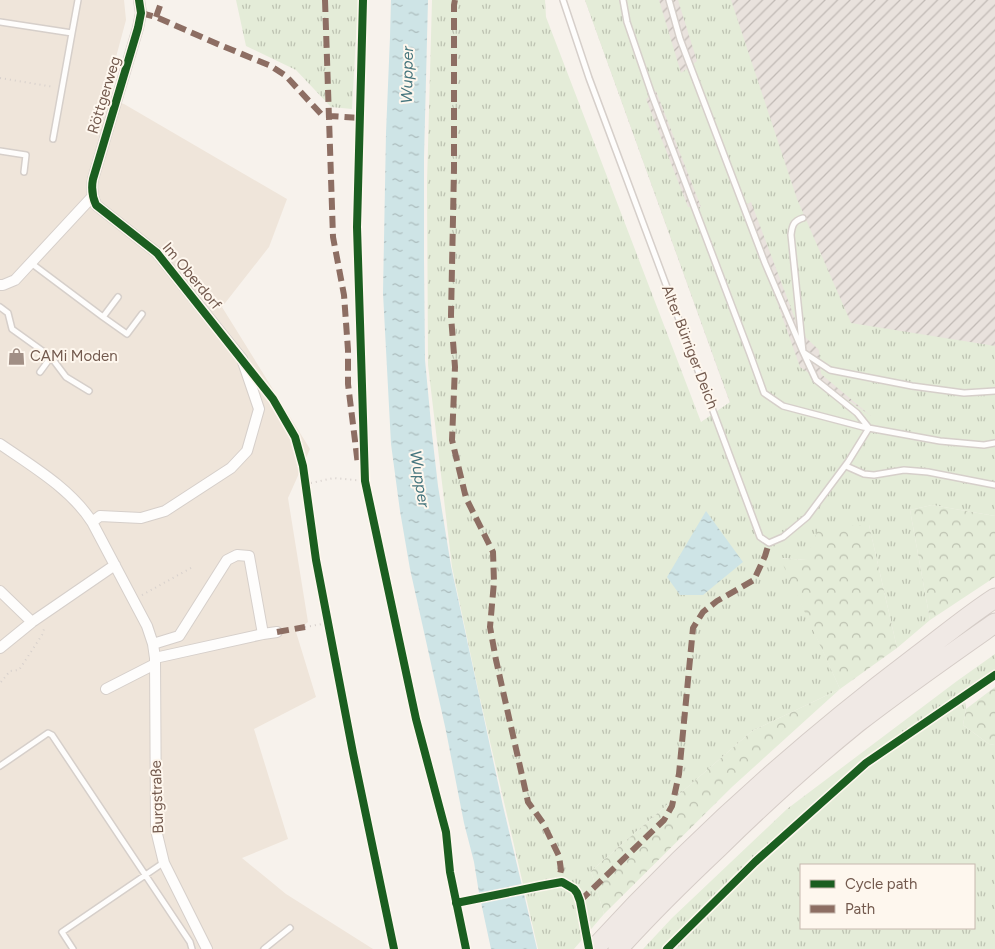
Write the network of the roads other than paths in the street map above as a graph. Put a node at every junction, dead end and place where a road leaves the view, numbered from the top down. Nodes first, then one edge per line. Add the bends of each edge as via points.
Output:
1 (78, 0) edge
2 (139, 0) edge
3 (563, 0) edge
4 (623, 0) edge
5 (669, 0) edge
6 (0, 22) edge
7 (72, 33) junction
8 (53, 139) dead end
9 (0, 151) edge
10 (24, 172) dead end
11 (92, 197) junction
12 (803, 218) dead end
13 (31, 263) junction
14 (0, 285) edge
15 (118, 297) dead end
16 (0, 307) edge
17 (142, 314) dead end
18 (103, 317) junction
19 (803, 352) junction
20 (51, 357) junction
21 (40, 372) dead end
22 (89, 391) dead end
23 (995, 391) edge
24 (869, 428) junction
25 (995, 443) edge
26 (0, 444) edge
27 (846, 466) junction
28 (995, 485) edge
29 (92, 522) junction
30 (114, 565) junction
31 (0, 591) edge
32 (995, 598) edge
33 (32, 622) junction
34 (995, 624) edge
35 (277, 632) dead end
36 (263, 634) junction
37 (153, 644) junction
38 (0, 648) edge
39 (155, 661) junction
40 (106, 689) dead end
41 (0, 766) edge
42 (164, 863) junction
43 (146, 874) junction
44 (290, 928) dead end
45 (621, 937) edge
46 (73, 949) edge
47 (192, 949) edge
48 (207, 949) edge
49 (264, 949) edge
50 (594, 949) edge

1 - 7 lane
2 - 11 street, Röttgerweg via 138,28 93,179
3 - 27 lane, Alter Bürriger Deich via 760,537 769,544 783,537 807,517
4 - 24 lane via 627,22 652,95 764,393 783,406
5 - 19 lane via 680,39 764,263
6 - 7 lane
7 - 8 lane
9 - 10 lane via 26,155
11 - 13 street
11 - 29 street, Im Oberdorf via 96,206 158,253 224,336 242,359 259,409 247,451 231,468 165,511 141,518 100,516
12 - 19 lane via 792,225 791,235
13 - 14 street via 15,280
13 - 18 lane
15 - 18 lane
16 - 20 lane via 8,313 12,329
17 - 18 lane via 127,334
19 - 23 lane via 830,370 964,393
19 - 24 lane via 816,380 857,413
20 - 21 lane
20 - 22 lane via 66,378
24 - 25 lane via 940,441
24 - 27 lane, Alter Bürriger Deich
26 - 29 street, Burgstraße via 69,495
27 - 28 lane via 864,474 904,470 928,472
29 - 30 street, Burgstraße
30 - 33 street
30 - 37 street, Burgstraße via 147,626
31 - 33 street
32 - 45 highway via 882,682 726,815 665,874
33 - 38 street
34 - 45 highway via 857,724 789,782
35 - 36 street
36 - 37 street via 249,556 237,555 227,560 179,636
36 - 39 street
37 - 39 street, Burgstraße
39 - 40 street
39 - 42 street, Burgstraße via 156,830
41 - 43 lane via 48,733 52,735
42 - 43 lane
42 - 48 street, Burgstraße
43 - 46 lane via 62,932
43 - 47 lane
44 - 49 lane
45 - 50 highway

